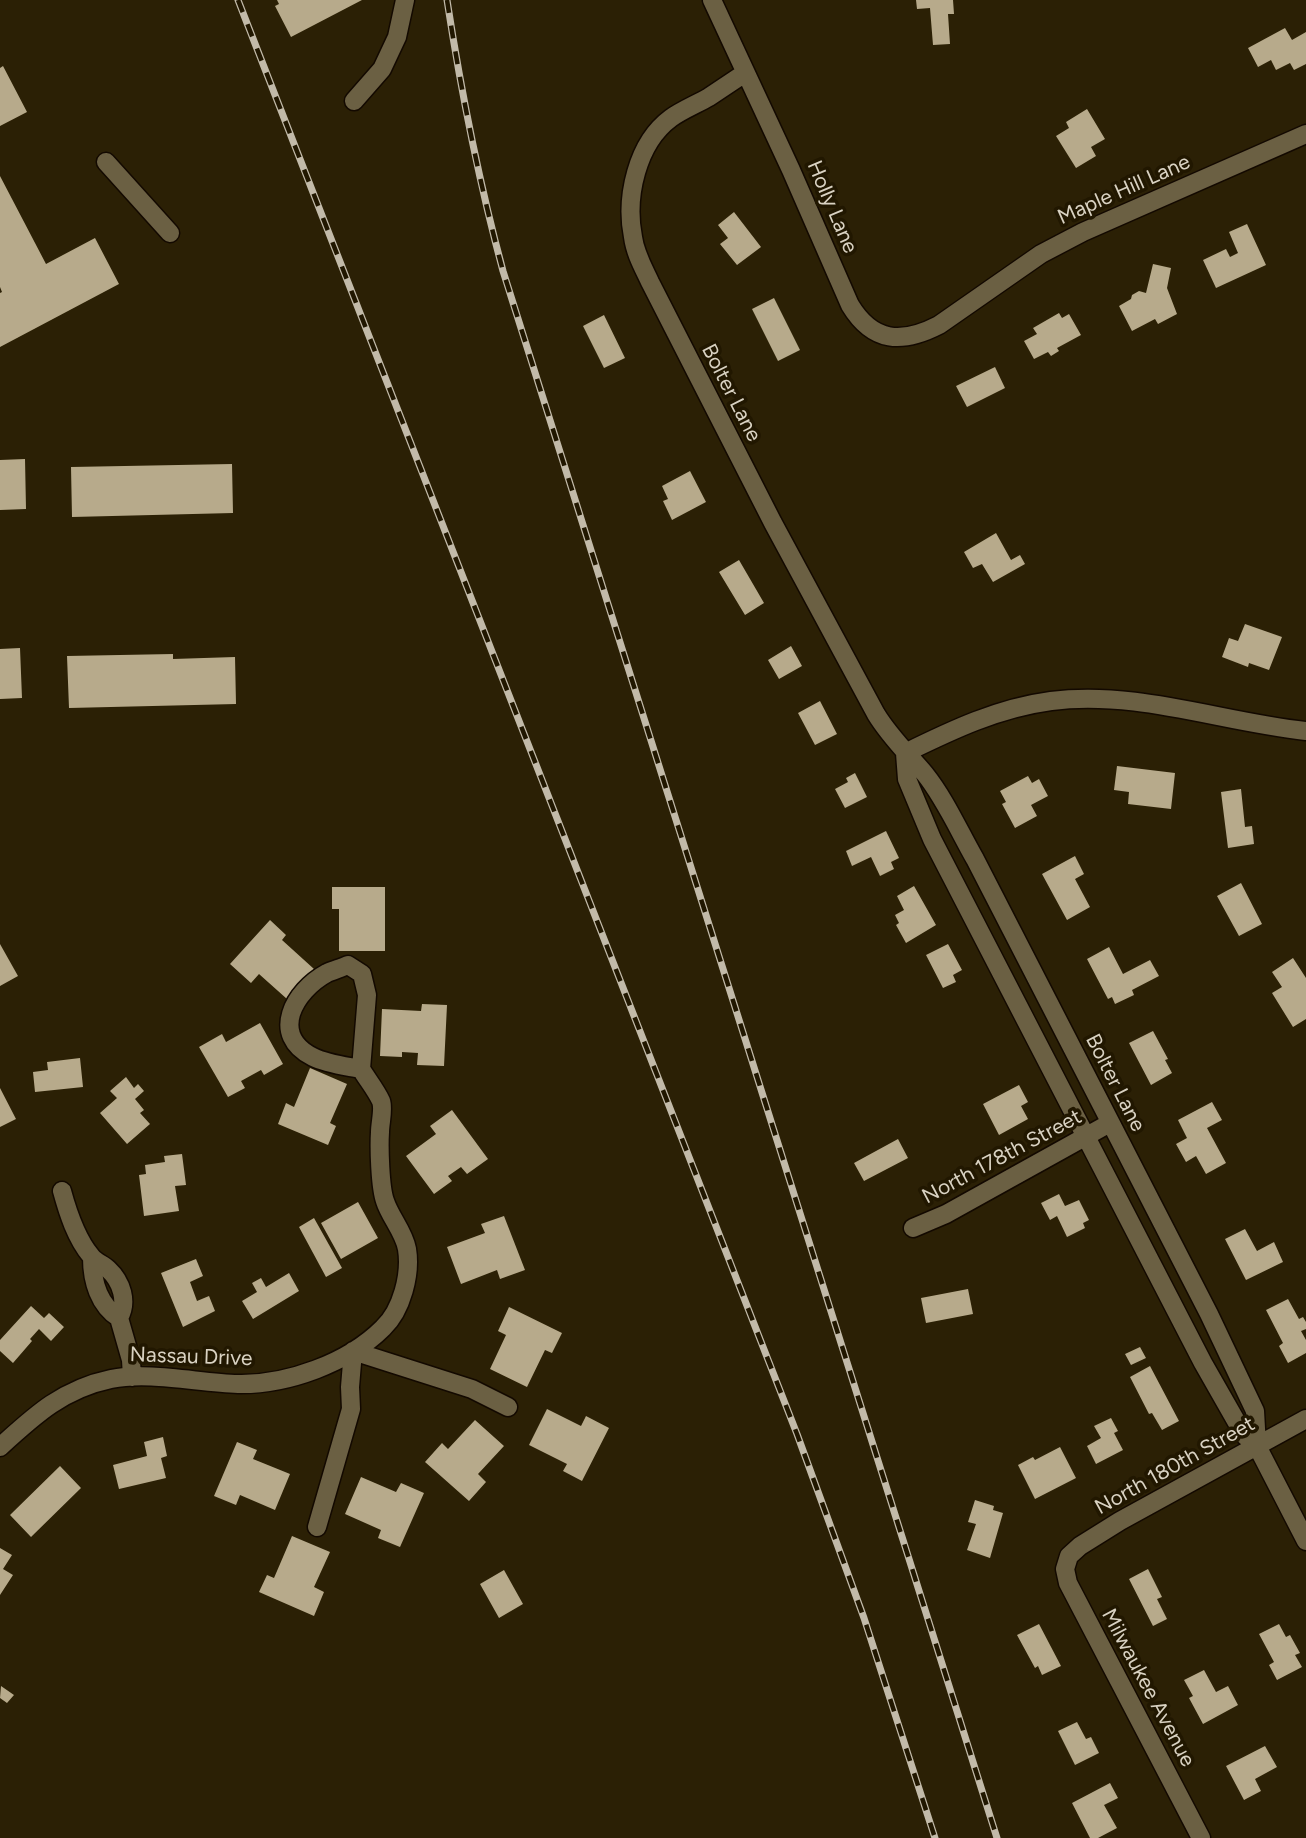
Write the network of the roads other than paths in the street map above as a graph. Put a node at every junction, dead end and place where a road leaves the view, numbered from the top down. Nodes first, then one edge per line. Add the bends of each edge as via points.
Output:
1 (405, 0) edge
2 (712, 0) edge
3 (745, 73) junction
4 (354, 101) dead end
5 (1306, 134) edge
6 (106, 162) dead end
7 (170, 233) dead end
8 (968, 304) joint
9 (1306, 731) edge
10 (905, 753) junction
11 (361, 1069) junction
12 (1111, 1123) junction
13 (1086, 1137) junction
14 (62, 1191) dead end
15 (913, 1228) dead end
16 (353, 1351) junction
17 (132, 1377) junction
18 (508, 1407) dead end
19 (1306, 1419) edge
20 (1257, 1446) junction
21 (0, 1447) edge
22 (317, 1527) dead end
23 (1306, 1541) edge
24 (1069, 1556) joint
25 (1201, 1838) edge

1 - 4 street via 397,37 382,69
2 - 3 street, Holly Lane
3 - 8 street, Holly Lane via 858,317 880,334 909,337 939,325
3 - 10 street, Bolter Lane via 671,118 654,136 634,186 632,236 650,282 778,534 876,715
5 - 8 street, Maple Hill Lane via 1083,232 1041,254
6 - 7 street
9 - 10 street via 1156,704 1086,699 1006,710
10 - 12 street, Bolter Lane via 947,808
10 - 13 street, Bolter Lane via 907,779 932,839
11 - 11 street via 314,1058 296,1045 288,1030 291,1011 306,989 348,965 362,974 368,995
11 - 16 street, Nassau Drive via 382,1103 384,1199 407,1248 407,1273 400,1302 384,1327
12 - 13 street, North 178th Street
12 - 20 street, Bolter Lane via 1255,1411
13 - 15 street, North 178th Street
13 - 20 street, Bolter Lane via 1227,1408
14 - 17 street via 68,1213 92,1258 109,1269 123,1293 125,1308 120,1318
16 - 17 street, Nassau Drive via 324,1366 269,1382
16 - 18 street via 472,1389
16 - 22 street via 351,1409
17 - 21 street, Nassau Drive via 83,1386 57,1399
19 - 20 street, North 180th Street
20 - 23 street, Bolter Lane
20 - 24 street, North 180th Street via 1120,1521
24 - 25 street, Milwaukee Avenue via 1065,1569 1068,1583

